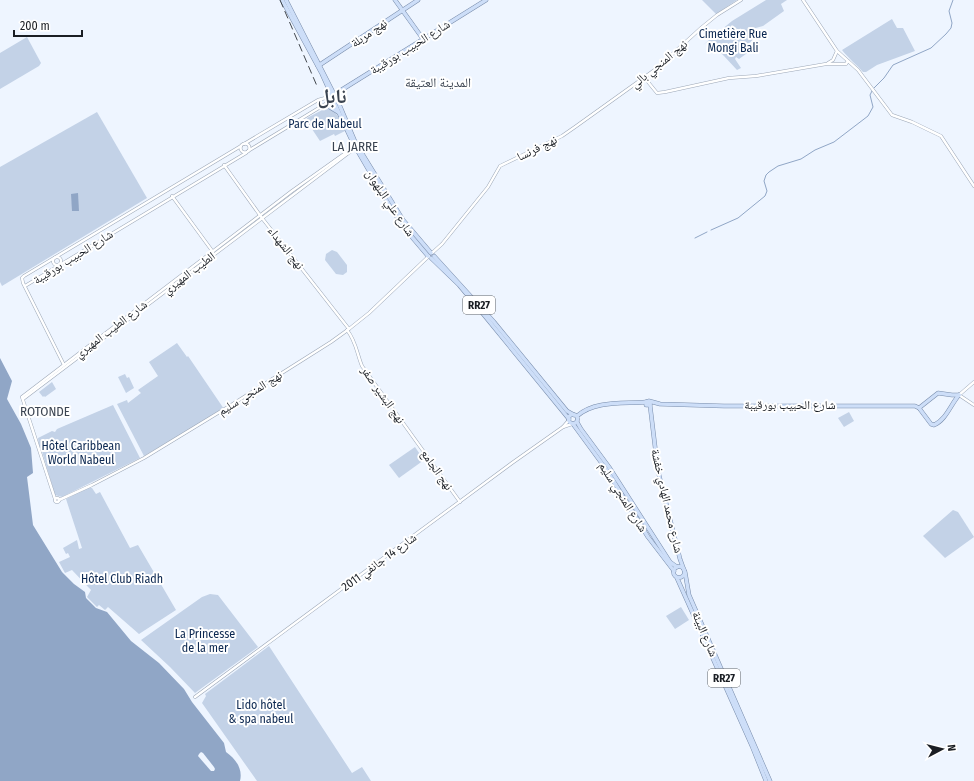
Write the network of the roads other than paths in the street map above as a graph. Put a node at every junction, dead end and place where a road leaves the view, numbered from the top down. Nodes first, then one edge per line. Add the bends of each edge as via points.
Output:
1 (282, 0) edge
2 (286, 0) edge
3 (395, 0) edge
4 (418, 0) edge
5 (486, 0) edge
6 (741, 0) edge
7 (803, 0) edge
8 (403, 10) junction
9 (423, 39) junction
10 (837, 51) junction
11 (848, 61) junction
12 (826, 64) junction
13 (319, 66) junction
14 (644, 77) junction
15 (333, 96) junction
16 (321, 107) junction
17 (340, 113) junction
18 (575, 127) joint
19 (243, 145) junction
20 (355, 147) junction
21 (247, 152) junction
22 (224, 165) junction
23 (974, 186) edge
24 (172, 196) junction
25 (262, 216) junction
26 (436, 249) joint
27 (213, 253) junction
28 (431, 256) junction
29 (54, 258) junction
30 (59, 265) junction
31 (25, 286) junction
32 (348, 330) junction
33 (522, 358) junction
34 (65, 365) junction
35 (974, 382) edge
36 (959, 394) junction
37 (648, 404) junction
38 (974, 405) edge
39 (919, 408) junction
40 (576, 418) junction
41 (569, 419) junction
42 (572, 424) junction
43 (563, 427) junction
44 (415, 439) joint
45 (55, 499) joint
46 (460, 502) junction
47 (680, 559) junction
48 (676, 568) junction
49 (685, 571) junction
50 (677, 578) junction
51 (195, 697) dead end
52 (766, 781) edge
53 (770, 781) edge

1 - 13 main road
2 - 13 main road
3 - 8 main road
4 - 8 main road, نهج مربلة
5 - 9 main road, شارع الحبيب بورقيبة
6 - 14 street, نهج المنجي بالي via 717,15
7 - 10 street
8 - 9 main road
8 - 13 main road, نهج مربلة
9 - 15 main road, شارع الحبيب بورقيبة
10 - 11 street
10 - 12 street via 833,60
11 - 12 street via 846,64
11 - 23 street via 893,115 941,136
12 - 14 street via 729,78 657,93
13 - 15 main road
14 - 18 street, نهج المنجي بالي
15 - 16 street, شارع الحبيب بورقيبة
15 - 17 main road, شارع علي البلهوان / RR27
15 - 19 street, شارع الحبيب بورقيبة via 318,100
15 - 20 main road, شارع علي البلهوان / RR27
16 - 17 main road via 327,106
16 - 21 street, شارع الحبيب بورقيبة
17 - 20 main road, شارع علي البلهوان / RR27
18 - 26 street, نهج فرنسا via 498,169 491,184
19 - 21 street via 241,150
19 - 21 street via 249,146
19 - 29 street, شارع الحبيب بورقيبة
20 - 25 street, شارع الطيب المهيري
20 - 28 main road, شارع علي البلهوان / RR27 via 403,220
21 - 22 street, شارع الحبيب بورقيبة
22 - 24 street, شارع الحبيب بورقيبة
22 - 25 street, نهج الشهداء
24 - 27 street
24 - 30 street, شارع الحبيب بورقيبة
25 - 27 street, شارع الطيب المهيري
25 - 32 street, نهج الشهداء
26 - 28 street, نهج المنجي سليم
27 - 34 street, شارع الطيب المهيري
28 - 32 street, نهج المنجي سليم
28 - 33 main road, شارع علي البلهوان / RR27 via 476,301
29 - 30 street via 60,259
29 - 30 street via 53,264
29 - 31 street, شارع الحبيب بورقيبة via 24,275 22,280
30 - 31 street, شارع الحبيب بورقيبة
31 - 34 street
32 - 44 street, نهج البشير صفر via 362,366
32 - 45 street, نهج المنجي سليم via 144,458 58,502
33 - 40 main road, RR27
33 - 41 main road, RR27
34 - 45 street, شارع الطيب المهيري via 23,398
35 - 36 street
36 - 38 street
36 - 39 main road via 938,393
36 - 39 main road via 945,416 935,424 931,424
37 - 39 main road, شارع الحبيب بورقيبة
37 - 40 main road, شارع الحبيب بورقيبة via 602,407 585,412
37 - 47 main road, شارع محمد الهادي خفشة via 660,482
40 - 41 main road via 570,416
40 - 42 main road
40 - 48 main road, شارع المنجي سليم via 580,429
41 - 42 main road, شارع المنجي سليم
41 - 43 street
42 - 43 street
42 - 48 main road, شارع المنجي سليم via 603,464 648,536
43 - 46 street, شارع 14 جانفي 2011
44 - 46 street, نهج الجامع
46 - 51 street, شارع 14 جانفي 2011
47 - 48 main road via 680,566
47 - 49 main road, شارع محمد الهادي خفشة
48 - 49 main road via 682,567
48 - 50 main road, RR27 via 674,575
49 - 50 main road via 683,576
49 - 53 main road, شارع البيئة / RR27 via 689,595
50 - 52 main road, شارع البيئة / RR27

